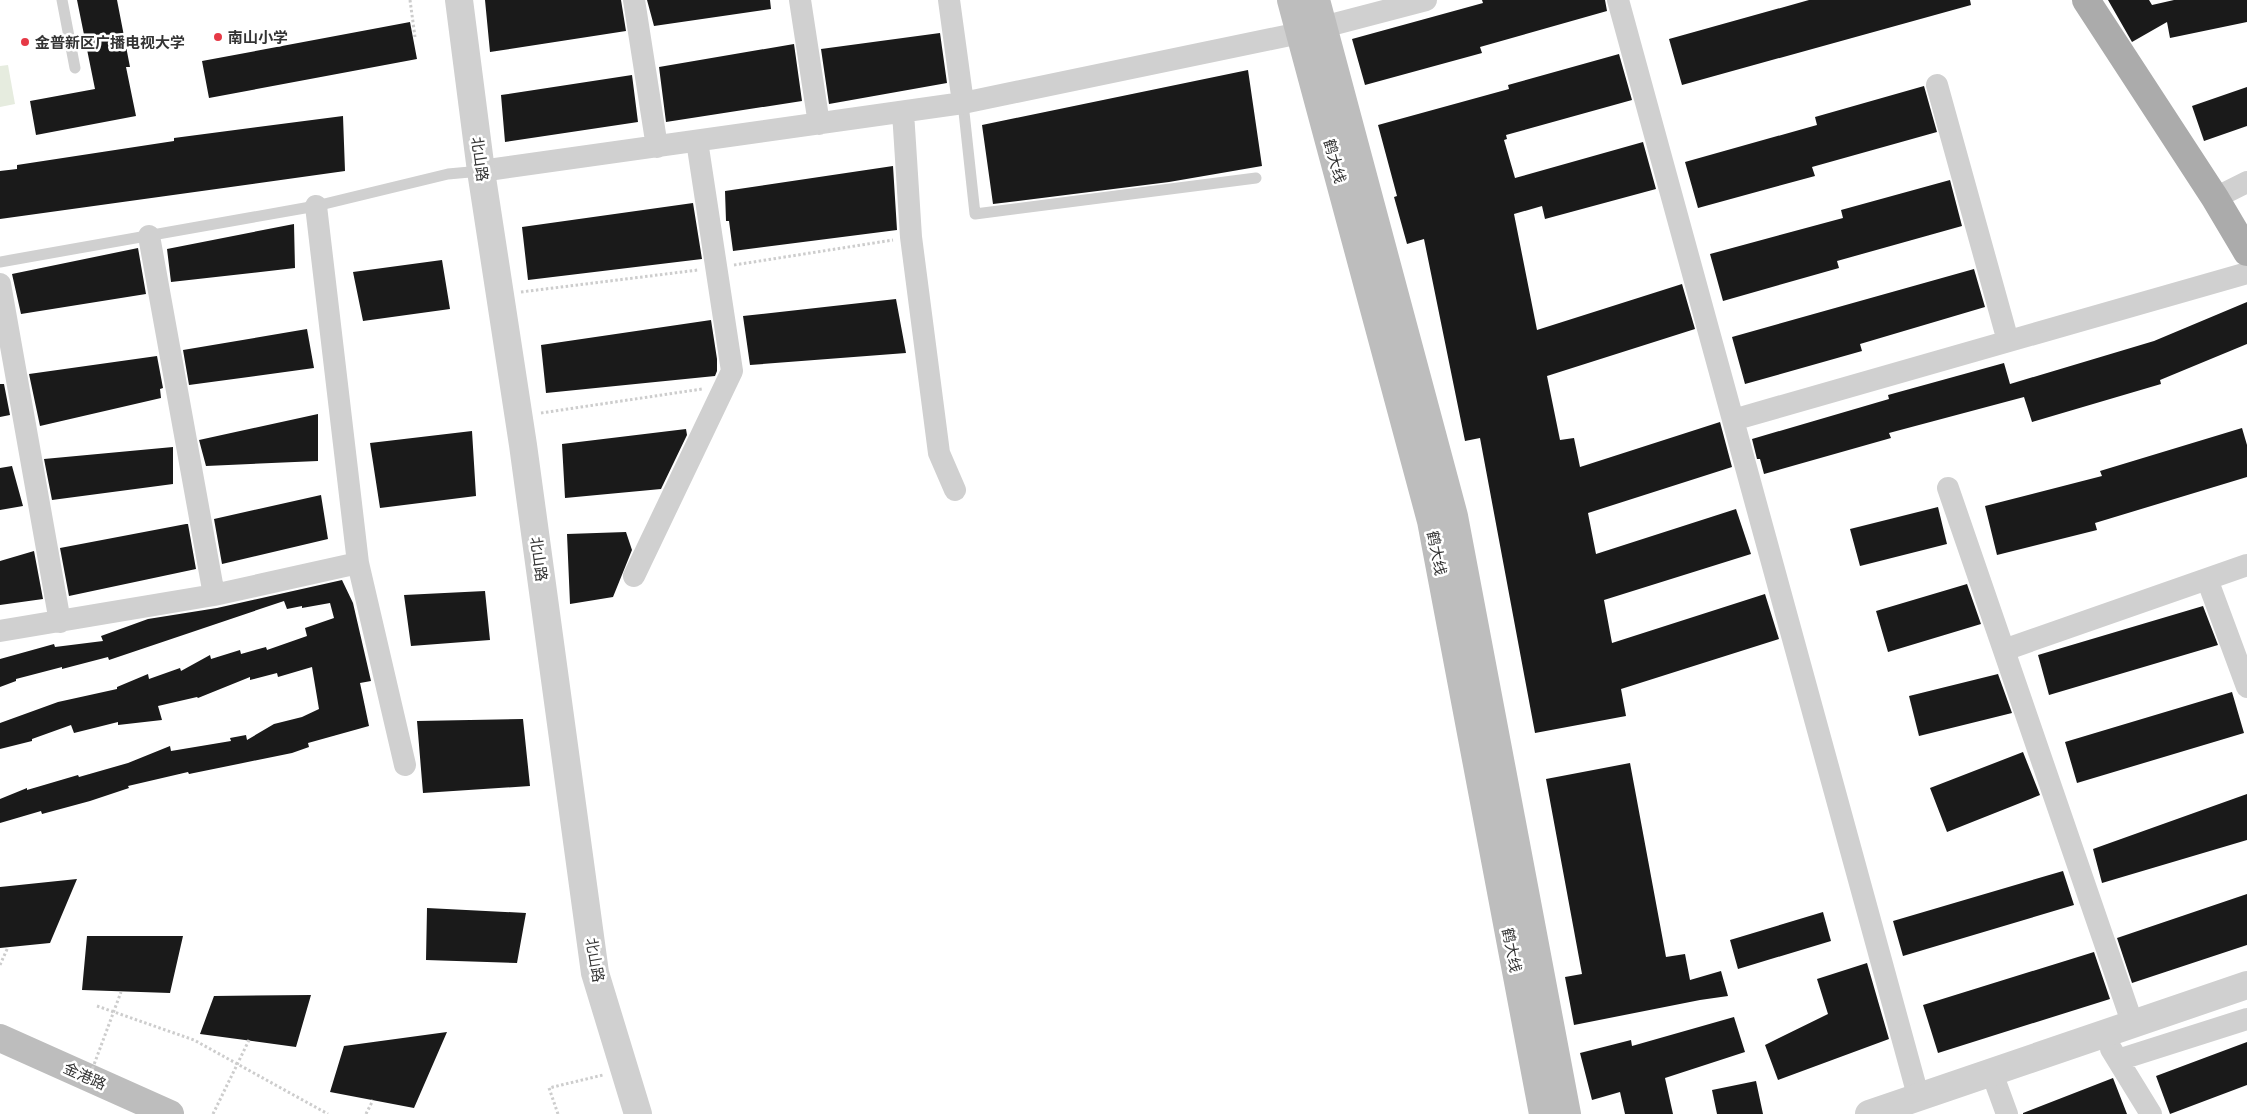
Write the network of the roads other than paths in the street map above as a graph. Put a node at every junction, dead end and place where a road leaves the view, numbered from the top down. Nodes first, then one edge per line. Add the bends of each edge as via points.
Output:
1 (62, 0) edge
2 (459, 0) edge
3 (634, 0) edge
4 (800, 0) edge
5 (949, 0) edge
6 (1291, 0) edge
7 (1316, 0) edge
8 (1426, 0) edge
9 (1618, 0) edge
10 (2086, 0) edge
11 (1312, 30) junction
12 (75, 68) dead end
13 (1937, 85) dead end
14 (963, 104) junction
15 (903, 112) junction
16 (819, 124) junction
17 (697, 141) junction
18 (657, 146) junction
19 (482, 171) junction
20 (1256, 178) dead end
21 (2247, 182) edge
22 (2215, 198) junction
23 (316, 206) junction
24 (149, 236) junction
25 (2247, 252) edge
26 (0, 262) edge
27 (2247, 273) edge
28 (0, 284) edge
29 (2008, 341) junction
30 (1732, 420) junction
31 (1948, 488) dead end
32 (955, 490) dead end
33 (358, 563) junction
34 (2247, 565) edge
35 (634, 576) dead end
36 (2207, 579) junction
37 (214, 595) junction
38 (60, 622) junction
39 (0, 631) edge
40 (2004, 650) junction
41 (2247, 687) edge
42 (406, 765) dead end
43 (2247, 985) edge
44 (2247, 1019) edge
45 (2133, 1024) junction
46 (2103, 1035) junction
47 (0, 1038) edge
48 (0, 1058) edge
49 (2118, 1060) junction
50 (1992, 1073) junction
51 (1919, 1099) junction
52 (124, 1114) edge
53 (170, 1114) edge
54 (638, 1114) edge
55 (1543, 1114) edge
56 (1567, 1114) edge
57 (1869, 1114) edge
58 (2007, 1114) edge
59 (2151, 1114) edge

1 - 12 lane
2 - 19 street, 北山路
3 - 18 street
4 - 16 street
5 - 14 street
6 - 11 main road, 鹤大线
7 - 11 main road, 鹤大线
8 - 11 street
9 - 30 street
10 - 22 main road
11 - 14 street
11 - 55 main road, 鹤大线 via 1431,521
11 - 56 main road, 鹤大线 via 1454,516
13 - 29 street
14 - 15 street
14 - 20 lane via 975,214
15 - 16 street
15 - 32 street via 911,237 939,452
16 - 17 street
17 - 18 street
17 - 35 street via 732,371
18 - 19 street
19 - 23 lane via 448,174
19 - 54 street, 北山路 via 596,973
21 - 22 street
22 - 25 main road
23 - 24 lane
23 - 33 street
24 - 26 lane
24 - 37 street
27 - 29 street
28 - 38 street
29 - 30 street
30 - 51 street
31 - 40 street
33 - 37 street
33 - 42 street
34 - 36 street
36 - 40 street
36 - 41 street
37 - 38 street
38 - 39 street
40 - 45 street
43 - 45 street
44 - 49 street
45 - 46 street
46 - 49 street
46 - 50 street
47 - 53 main road, 金港路
48 - 52 main road, 金港路
49 - 59 street
50 - 51 street
50 - 58 street
51 - 57 street

